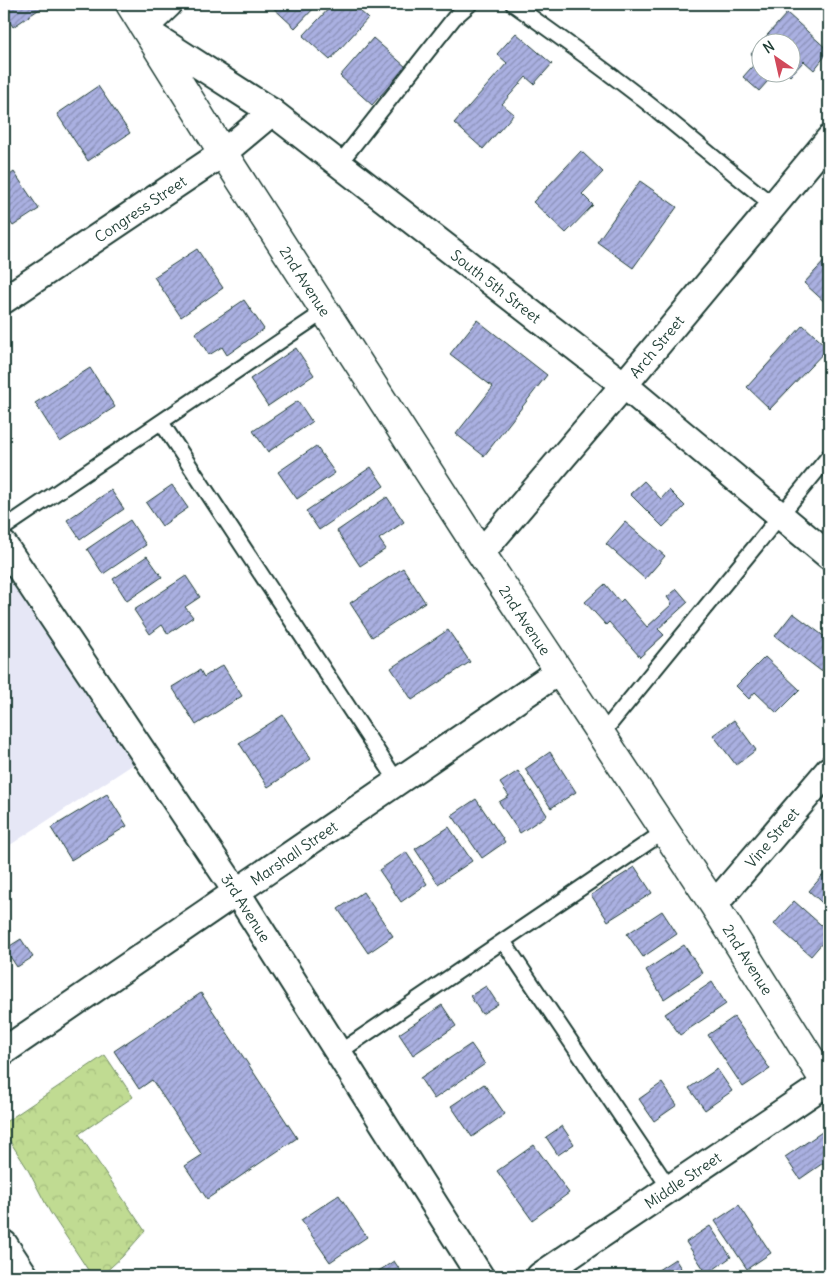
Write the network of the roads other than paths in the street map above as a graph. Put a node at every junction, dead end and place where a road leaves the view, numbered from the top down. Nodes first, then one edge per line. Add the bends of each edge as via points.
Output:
1 (130, 4) edge
2 (169, 4) edge
3 (470, 4) edge
4 (513, 4) edge
5 (147, 30) junction
6 (272, 112) junction
7 (829, 139) edge
8 (223, 153) junction
9 (339, 164) junction
10 (774, 206) junction
11 (4, 300) edge
12 (325, 311) junction
13 (624, 385) junction
14 (161, 422) junction
15 (829, 456) edge
16 (782, 516) junction
17 (4, 528) edge
18 (4, 545) edge
19 (481, 553) junction
20 (829, 556) edge
21 (558, 671) junction
22 (601, 735) junction
23 (829, 770) edge
24 (397, 781) junction
25 (666, 831) junction
26 (236, 891) junction
27 (714, 905) junction
28 (503, 941) junction
29 (4, 1051) edge
30 (338, 1053) junction
31 (828, 1084) edge
32 (670, 1189) junction
33 (4, 1244) edge
34 (17, 1273) edge
35 (480, 1276) edge
36 (540, 1276) edge

1 - 5 street, South 5th Street
2 - 5 street
3 - 9 lane via 454,18
4 - 10 lane via 648,103
5 - 6 street, South 5th Street
5 - 8 street, South 5th Street
6 - 8 street, Congress Street
6 - 9 street, South 5th Street
7 - 10 street, Arch Street
8 - 11 street, Congress Street
8 - 12 street, 2nd Avenue
9 - 13 street, South 5th Street
10 - 13 street, Arch Street
12 - 14 lane
12 - 19 street, 2nd Avenue
13 - 16 street, South 5th Street
13 - 19 street, Arch Street
14 - 17 lane
14 - 24 lane
15 - 16 lane
16 - 20 street, South 5th Street
16 - 22 lane
18 - 26 street, 3rd Avenue
19 - 21 street, 2nd Avenue
21 - 22 street, 2nd Avenue
21 - 24 street, Marshall Street
22 - 25 street, 2nd Avenue
23 - 27 street, Vine Street
24 - 26 street, Marshall Street
25 - 27 street, 2nd Avenue
25 - 28 lane
26 - 29 street, Marshall Street
26 - 30 street, 3rd Avenue
27 - 31 street, 2nd Avenue
28 - 30 lane
28 - 32 lane
30 - 35 street, 3rd Avenue
31 - 32 street, Middle Street
32 - 36 street, Middle Street
33 - 34 street

